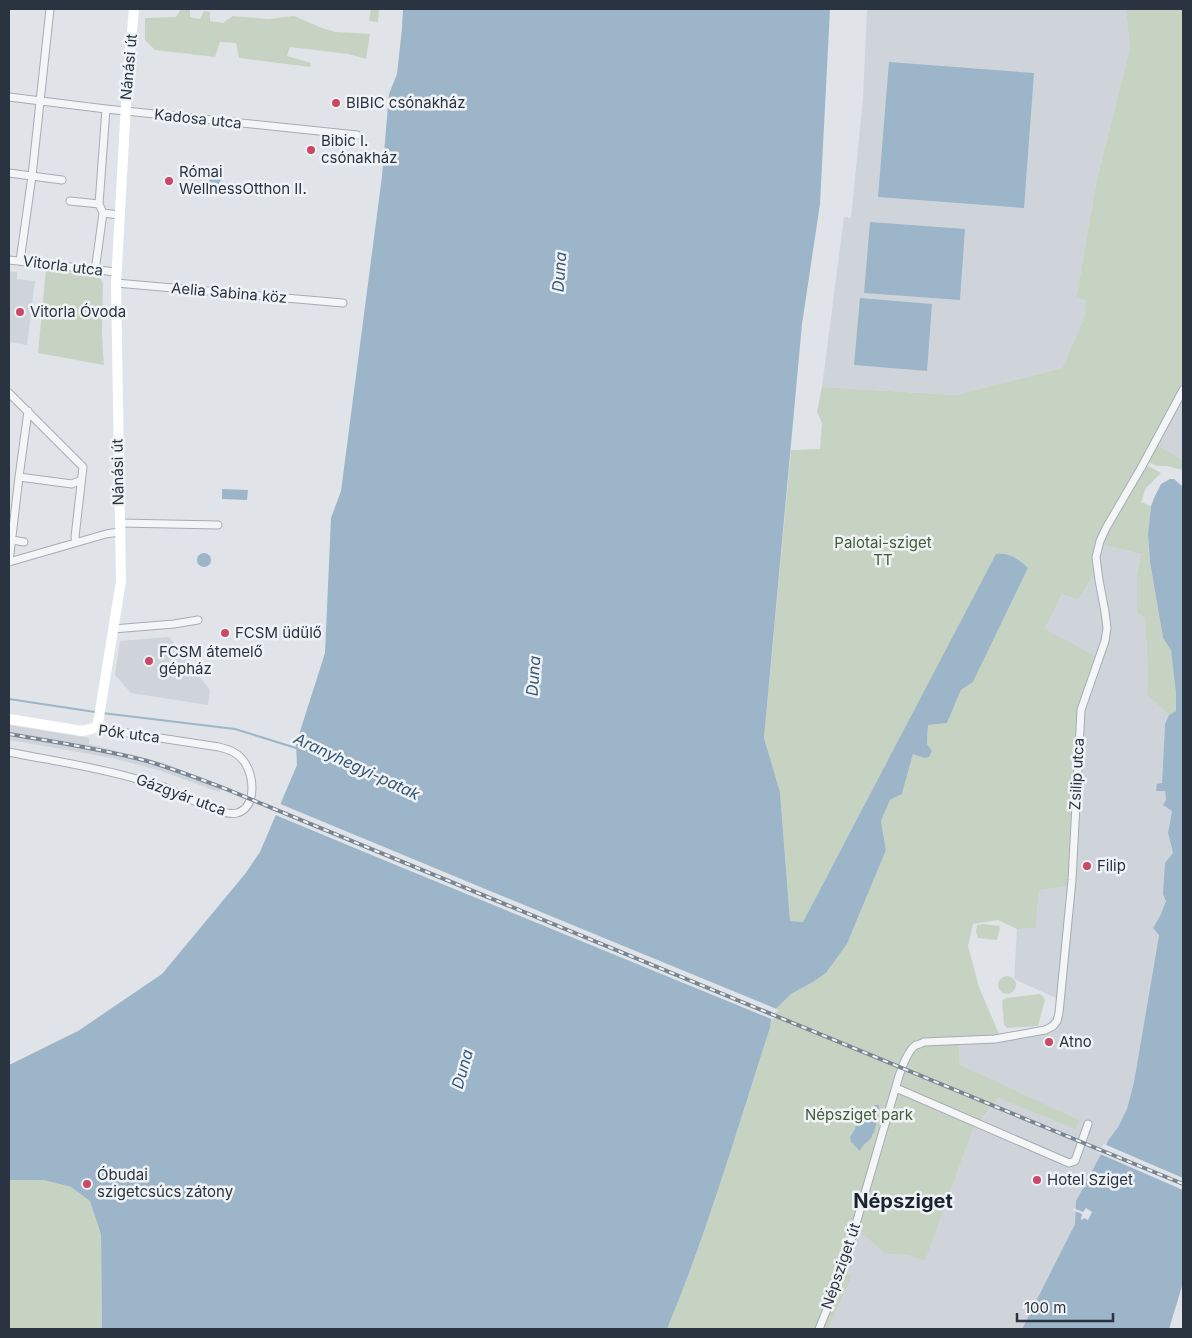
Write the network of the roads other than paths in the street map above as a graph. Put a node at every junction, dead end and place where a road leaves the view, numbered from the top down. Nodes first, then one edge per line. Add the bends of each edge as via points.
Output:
1 (50, 9) edge
2 (134, 9) edge
3 (9, 97) edge
4 (40, 101) junction
5 (106, 109) junction
6 (125, 111) junction
7 (357, 135) dead end
8 (9, 173) edge
9 (32, 176) junction
10 (62, 180) dead end
11 (70, 201) dead end
12 (99, 204) junction
13 (103, 213) junction
14 (119, 215) junction
15 (9, 260) edge
16 (20, 261) junction
17 (95, 271) junction
18 (116, 278) junction
19 (342, 303) dead end
20 (1183, 390) edge
21 (10, 396) edge
22 (28, 411) junction
23 (19, 477) junction
24 (81, 480) junction
25 (9, 491) edge
26 (17, 492) junction
27 (218, 525) dead end
28 (120, 528) junction
29 (12, 540) junction
30 (24, 542) dead end
31 (76, 542) junction
32 (9, 562) edge
33 (198, 620) dead end
34 (113, 629) junction
35 (9, 719) edge
36 (97, 725) junction
37 (220, 747) joint
38 (9, 752) edge
39 (906, 1059) joint
40 (896, 1088) junction
41 (1088, 1124) dead end
42 (818, 1329) edge

1 - 4 street
2 - 6 street, Nánási út
3 - 4 street, Kadosa utca
4 - 5 street, Kadosa utca
4 - 9 street
5 - 6 street, Kadosa utca
5 - 12 street, Nánási út
6 - 7 street, Kadosa utca
6 - 14 street, Nánási út
8 - 9 street
9 - 10 street
9 - 16 street
11 - 12 street
12 - 13 street, Nánási út
13 - 14 street
13 - 17 street
14 - 18 street, Nánási út
15 - 16 street, Vitorla utca
16 - 17 street, Vitorla utca
17 - 18 street, Vitorla utca
18 - 19 street, Aelia Sabina köz
18 - 28 street, Nánási út
20 - 39 street, Zsilip utca via 1106,528 1096,557 1107,628 1081,710 1072,880 1057,1021 1045,1030 994,1038 924,1042 916,1045
21 - 22 street
22 - 23 street
22 - 24 street via 83,467
23 - 24 street via 72,484
23 - 26 street
24 - 31 street
25 - 26 street
26 - 29 street
27 - 28 street
28 - 31 street
28 - 34 street, Nánási út via 121,581
29 - 30 street
29 - 32 street
31 - 32 street
33 - 34 street
34 - 36 street, Nánási út
35 - 36 street, Pók utca via 71,730 91,729
36 - 37 street, Pók utca via 101,729
37 - 38 street, Gázgyár utca via 234,752 245,762 252,784 252,794 244,808 231,814 219,812 166,788 118,774
39 - 40 street, Népsziget út
40 - 41 street via 1069,1163 1075,1161
40 - 42 street, Népsziget út via 851,1241

